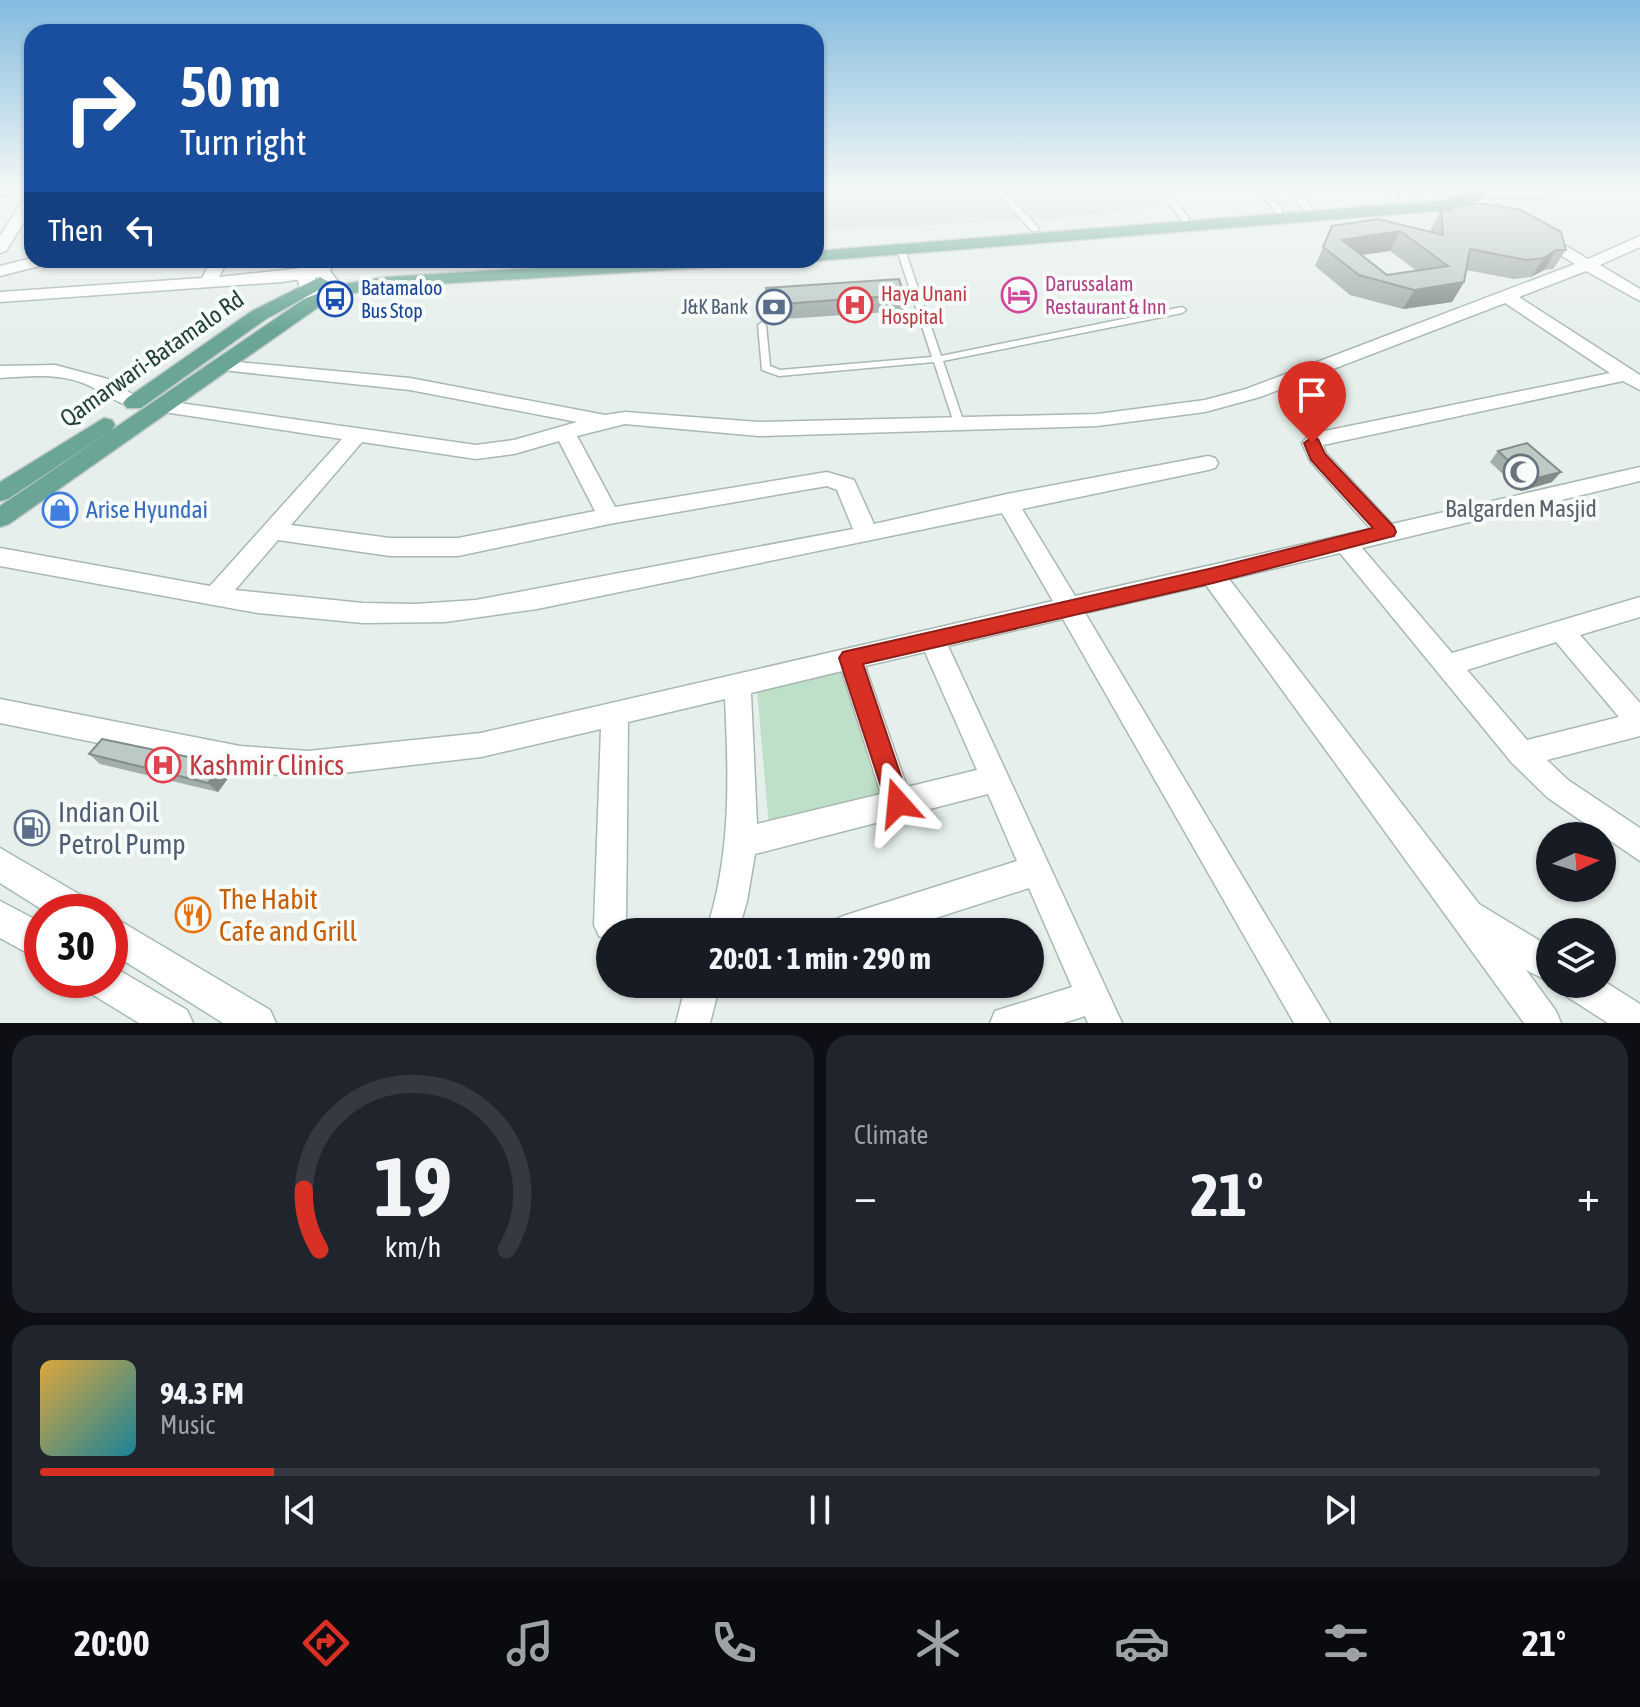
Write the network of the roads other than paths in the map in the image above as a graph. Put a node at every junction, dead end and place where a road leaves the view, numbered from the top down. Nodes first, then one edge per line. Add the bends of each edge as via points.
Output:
1 (929, 237) edge
2 (1062, 237) edge
3 (1546, 237) edge
4 (1640, 241) edge
5 (824, 244) edge
6 (901, 250) junction
7 (824, 255) edge
8 (1590, 264) junction
9 (24, 265) edge
10 (215, 268) edge
11 (390, 268) edge
12 (618, 268) edge
13 (0, 271) edge
14 (319, 278) edge
15 (208, 281) junction
16 (1505, 295) junction
17 (1640, 296) edge
18 (0, 297) edge
19 (1182, 310) dead end
20 (762, 325) dead end
21 (939, 359) junction
22 (220, 365) junction
23 (0, 372) edge
24 (1633, 379) edge
25 (146, 404) junction
26 (604, 421) junction
27 (959, 423) junction
28 (565, 433) junction
29 (355, 437) junction
30 (1208, 463) dead end
31 (1640, 474) edge
32 (0, 493) edge
33 (1007, 502) junction
34 (609, 516) junction
35 (0, 518) edge
36 (274, 531) junction
37 (1387, 532) junction
38 (867, 535) junction
39 (1344, 542) junction
40 (0, 557) edge
41 (1213, 576) junction
42 (217, 595) junction
43 (1640, 607) edge
44 (1068, 608) junction
45 (1561, 631) junction
46 (932, 638) junction
47 (850, 658) junction
48 (1447, 665) junction
49 (737, 684) junction
50 (0, 711) edge
51 (615, 714) junction
52 (1640, 723) edge
53 (1522, 754) junction
54 (995, 779) junction
55 (898, 803) junction
56 (744, 842) junction
57 (1640, 846) edge
58 (0, 864) edge
59 (1036, 870) junction
60 (48, 894) edge
61 (1465, 912) junction
62 (0, 918) edge
63 (610, 918) edge
64 (726, 918) edge
65 (887, 918) edge
66 (24, 932) edge
67 (128, 943) edge
68 (1536, 957) edge
69 (128, 995) edge
70 (699, 998) edge
71 (1600, 998) edge
72 (1100, 1010) edge
73 (174, 1023) edge
74 (257, 1023) edge
75 (693, 1023) edge
76 (1007, 1023) edge
77 (1313, 1023) edge
78 (1544, 1023) edge
79 (1639, 1023) edge

1 - 5 main road
2 - 6 main road
3 - 8 street
4 - 8 street
6 - 7 main road
6 - 21 lane
8 - 16 street
8 - 17 street
9 - 13 street
10 - 15 street
11 - 14 main road, Qamarwari-Batamalo Rd
12 - 14 main road, Qamarwari-Batamalo Rd via 386,282
14 - 15 street
14 - 22 main road, Qamarwari-Batamalo Rd
14 - 25 main road, Qamarwari-Batamalo Rd via 259,315
15 - 18 street
16 - 24 street
16 - 27 street via 1253,393 1205,406 1097,420
19 - 21 lane
20 - 21 lane via 765,368 772,373
21 - 27 lane
22 - 25 main road, Qamarwari-Batamalo Rd
22 - 26 street via 410,384
23 - 25 street via 87,375
24 - 37 street via 1317,439 1312,443 1317,456
25 - 29 street
25 - 32 main road, Qamarwari-Batamalo Rd
25 - 35 main road
26 - 27 street via 647,418 759,429
26 - 28 street
28 - 29 street via 476,452
28 - 34 street
29 - 36 street
30 - 33 street
31 - 37 street
33 - 38 street
33 - 44 street
34 - 36 street via 495,541 426,549
34 - 38 street via 827,479 846,485
36 - 42 street
37 - 39 street
38 - 42 street via 457,612 370,612
39 - 41 street
39 - 48 street
40 - 42 street
41 - 44 street
41 - 61 street
43 - 45 street
44 - 46 street
44 - 77 street
45 - 48 street
45 - 52 street
46 - 47 street
46 - 54 street
47 - 49 street
47 - 55 street
48 - 53 street
49 - 51 street
49 - 56 street
50 - 51 street via 240,759 308,764 481,745
51 - 63 street
52 - 53 street
53 - 57 street via 1558,789
54 - 55 street
54 - 59 street
55 - 56 street
56 - 64 street
58 - 60 main road
59 - 65 street
59 - 72 street
61 - 68 street
61 - 78 street
62 - 66 main road
67 - 74 main road
69 - 73 main road
70 - 75 street
71 - 79 street
72 - 76 street

